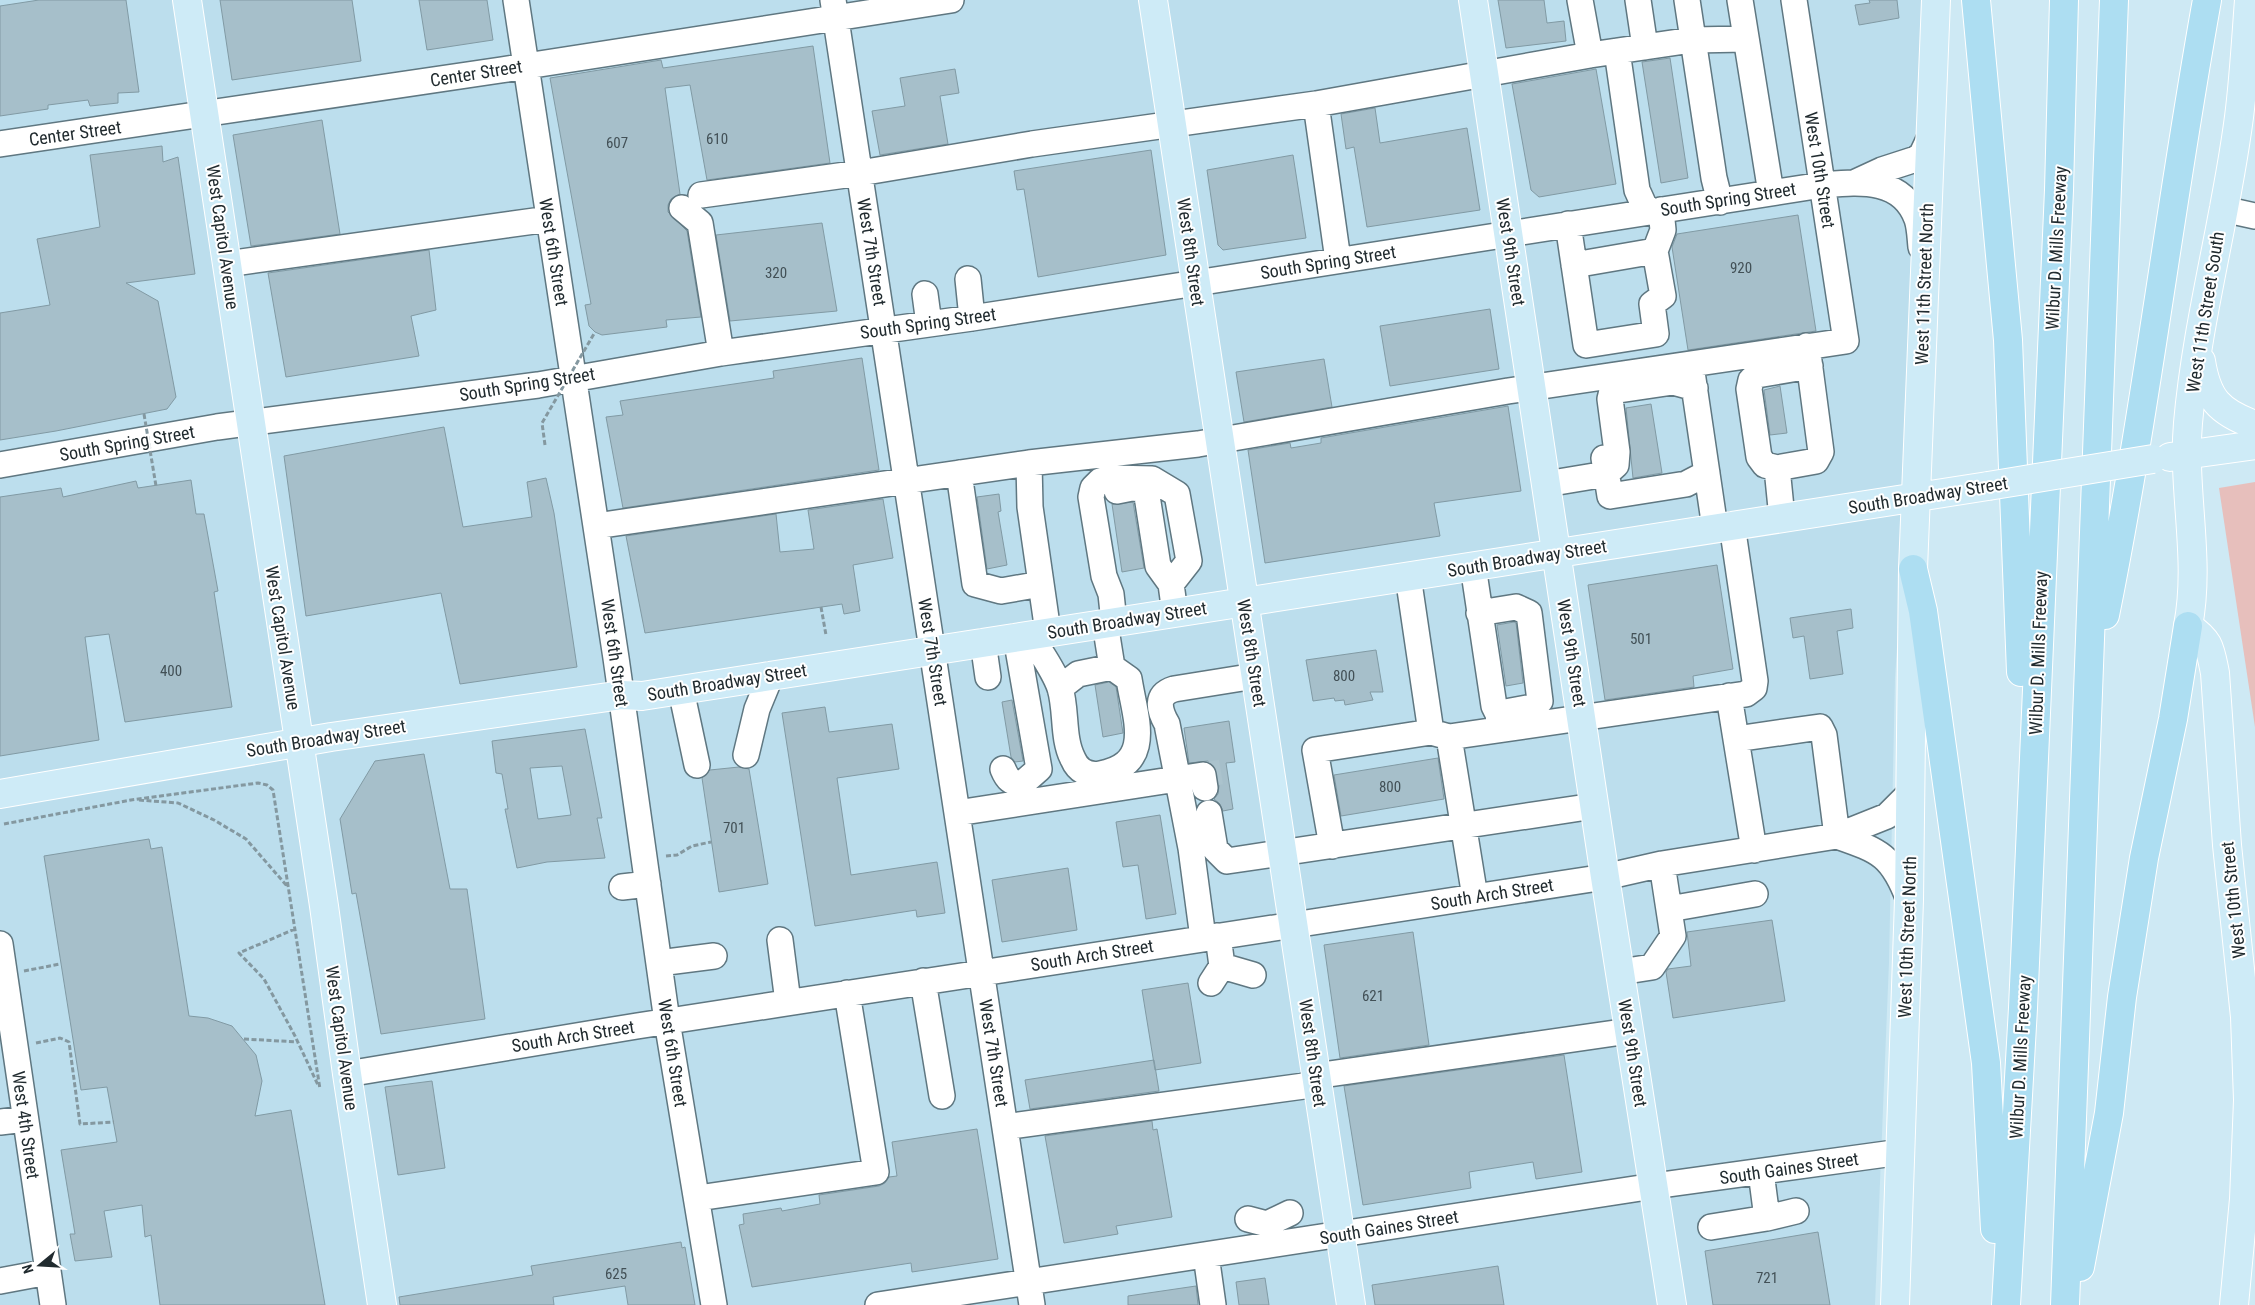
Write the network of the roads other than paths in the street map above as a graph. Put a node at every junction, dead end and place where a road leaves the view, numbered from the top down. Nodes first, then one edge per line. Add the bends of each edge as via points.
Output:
1 (187, 0) edge
2 (516, 0) edge
3 (951, 0) edge
4 (1153, 0) edge
5 (1473, 0) edge
6 (1580, 0) edge
7 (1638, 0) edge
8 (1687, 0) edge
9 (1740, 0) edge
10 (1794, 0) edge
11 (1936, 0) edge
12 (1976, 0) edge
13 (2064, 0) edge
14 (2114, 0) edge
15 (2208, 0) edge
16 (2249, 0) edge
17 (834, 9) edge
18 (1746, 39) junction
19 (1692, 40) junction
20 (1645, 47) junction
21 (1617, 51) junction
22 (1590, 55) junction
23 (526, 66) junction
24 (1484, 75) junction
25 (1316, 104) junction
26 (204, 113) junction
27 (2247, 116) edge
28 (1172, 125) junction
29 (1930, 137) junction
30 (0, 144) edge
31 (860, 173) junction
32 (1856, 182) junction
33 (1822, 185) junction
34 (1771, 193) junction
35 (1720, 202) junction
36 (2222, 209) junction
37 (1654, 211) junction
38 (2255, 216) edge
39 (549, 218) junction
40 (1568, 224) junction
41 (1508, 234) junction
42 (1655, 251) junction
43 (1338, 260) junction
44 (227, 264) junction
45 (1574, 265) junction
46 (1925, 270) junction
47 (968, 279) dead end
48 (1195, 282) junction
49 (925, 294) dead end
50 (972, 318) junction
51 (929, 324) junction
52 (883, 330) junction
53 (2199, 348) junction
54 (721, 353) junction
55 (1808, 356) junction
56 (1691, 364) junction
57 (573, 377) junction
58 (1593, 378) junction
59 (1531, 388) junction
60 (1695, 388) junction
61 (250, 423) junction
62 (2255, 425) edge
63 (1219, 440) junction
64 (2255, 445) edge
65 (2187, 455) junction
66 (1029, 463) junction
67 (0, 465) edge
68 (1777, 468) junction
69 (1707, 473) junction
70 (954, 474) junction
71 (1606, 474) junction
72 (906, 482) junction
73 (1546, 484) junction
74 (1916, 497) junction
75 (1782, 518) junction
76 (596, 526) junction
77 (1724, 527) junction
78 (1556, 553) junction
79 (1473, 566) junction
80 (1913, 569) junction
81 (1408, 576) junction
82 (1041, 584) junction
83 (1244, 602) junction
84 (1175, 612) junction
85 (1479, 613) junction
86 (1110, 623) junction
87 (2188, 626) junction
88 (1032, 635) junction
89 (983, 642) junction
90 (932, 650) junction
91 (1112, 667) junction
92 (772, 675) junction
93 (1255, 676) junction
94 (988, 677) dead end
95 (1060, 688) junction
96 (681, 690) junction
97 (2089, 693) junction
98 (622, 695) junction
99 (1729, 696) junction
100 (1581, 717) junction
101 (1499, 722) junction
102 (1440, 735) junction
103 (1736, 739) junction
104 (300, 742) junction
105 (746, 754) dead end
106 (697, 765) dead end
107 (1178, 779) junction
108 (1204, 781) tunnel mouth
109 (1084, 782) junction
110 (1012, 785) junction
111 (1910, 793) junction
112 (0, 794) edge
113 (1594, 806) junction
114 (957, 813) junction
115 (1209, 813) dead end
116 (1463, 826) junction
117 (1837, 836) junction
118 (1332, 846) junction
119 (1754, 850) junction
120 (1283, 854) junction
121 (1662, 864) junction
122 (1605, 877) junction
123 (2029, 879) junction
124 (648, 884) junction
125 (622, 887) dead end
126 (1755, 894) dead end
127 (1475, 897) junction
128 (1909, 900) junction
129 (1669, 909) junction
130 (1293, 924) junction
131 (1210, 937) junction
132 (780, 940) dead end
133 (1, 954) edge
134 (714, 956) dead end
135 (659, 963) junction
136 (981, 972) junction
137 (1620, 972) junction
138 (1253, 975) dead end
139 (923, 981) junction
140 (846, 993) junction
141 (788, 1002) junction
142 (667, 1021) junction
143 (1629, 1031) junction
144 (347, 1074) junction
145 (1317, 1080) junction
146 (942, 1096) dead end
147 (2252, 1100) edge
148 (25, 1118) junction
149 (0, 1122) edge
150 (1005, 1127) junction
151 (1901, 1152) junction
152 (1761, 1172) junction
153 (1654, 1186) junction
154 (698, 1198) junction
155 (1796, 1211) dead end
156 (1290, 1213) dead end
157 (1767, 1218) junction
158 (1711, 1227) dead end
159 (1262, 1229) junction
160 (1340, 1234) junction
161 (1206, 1255) junction
162 (48, 1272) junction
163 (0, 1281) edge
164 (1031, 1293) edge
165 (53, 1305) edge
166 (382, 1305) edge
167 (714, 1305) edge
168 (878, 1305) edge
169 (1213, 1305) edge
170 (1351, 1305) edge
171 (1672, 1305) edge
172 (1895, 1305) edge
173 (2000, 1305) edge
174 (2006, 1305) edge
175 (2064, 1305) edge
176 (2073, 1305) edge
177 (2234, 1305) edge

1 - 26 main road, West Capitol Avenue
2 - 23 street, West 6th Street
3 - 17 street, Center Street
4 - 28 main road, West 8th Street
5 - 24 main road, West 9th Street
6 - 22 street
7 - 20 street
8 - 19 street
9 - 18 street
10 - 33 street, West 10th Street
11 - 29 main road, West 11th Street North
12 - 123 highway via 2009,359
13 - 123 highway, Wilbur D. Mills Freeway via 2060,181
14 - 97 highway
15 - 97 highway via 2126,509
16 - 27 main road, West 11th Street South
17 - 23 street, Center Street
17 - 31 street, West 7th Street
18 - 19 street
18 - 34 street
19 - 20 street
19 - 35 street
20 - 21 street
21 - 22 street
21 - 37 street via 1638,190
22 - 24 street
23 - 26 street, Center Street
23 - 39 street, West 6th Street
24 - 25 street
24 - 41 main road, West 9th Street
25 - 28 street
25 - 43 street
26 - 30 street, Center Street
26 - 44 main road, West Capitol Avenue
27 - 36 main road, West 11th Street South
28 - 31 street via 907,169
28 - 48 main road, West 8th Street
29 - 32 street, South Spring Street via 1916,159
29 - 46 main road, West 11th Street North
31 - 52 street, West 7th Street
31 - 54 street via 691,201 700,223 710,308
32 - 33 street, South Spring Street
32 - 46 street, South Spring Street via 1893,189 1909,205 1917,220
33 - 34 street, South Spring Street
33 - 55 street, West 10th Street via 1846,341
34 - 35 street, South Spring Street
35 - 37 street, South Spring Street
36 - 38 street
36 - 53 main road, West 11th Street South
37 - 40 street, South Spring Street
37 - 42 street via 1663,230
39 - 44 street
39 - 57 street, West 6th Street
40 - 41 street, South Spring Street
40 - 45 street
41 - 43 street, South Spring Street
41 - 59 main road, West 9th Street
42 - 45 street
42 - 45 street via 1663,296 1652,304 1656,334 1586,345
43 - 48 street, South Spring Street
44 - 61 main road, West Capitol Avenue
46 - 74 main road, West 11th Street North
47 - 50 street
48 - 50 street, South Spring Street
48 - 63 main road, West 8th Street
49 - 51 street
50 - 51 street, South Spring Street
51 - 52 street, South Spring Street
52 - 54 street, South Spring Street
52 - 72 street, West 7th Street
53 - 62 main road via 2205,384 2212,398 2227,414
53 - 65 main road, West 11th Street South
54 - 57 street, South Spring Street
55 - 56 street
55 - 68 street via 1821,456 1816,462
55 - 68 street via 1750,380 1759,457 1765,464
56 - 58 street
56 - 60 street
57 - 61 street, South Spring Street via 538,385
57 - 76 street, West 6th Street
58 - 59 street
58 - 71 street
59 - 63 street
59 - 73 main road, West 9th Street
60 - 69 street
60 - 71 street via 1673,382 1612,391 1616,466
61 - 67 street, South Spring Street
61 - 104 main road, West Capitol Avenue
63 - 66 street
63 - 83 main road, West 8th Street
64 - 65 main road, South Broadway Street
65 - 74 main road, South Broadway Street, bridge
65 - 87 main road, West 11th Street South via 2192,544 2192,602
66 - 70 street
66 - 82 street via 1030,507
68 - 75 street
69 - 71 street via 1686,484 1610,496
69 - 77 street
70 - 72 street
70 - 82 street via 965,585 984,595
71 - 73 street
72 - 76 street
72 - 90 street, West 7th Street
73 - 78 main road, West 9th Street
74 - 75 main road, South Broadway Street
74 - 80 main road, West 11th Street North
75 - 77 main road, South Broadway Street
76 - 98 street, West 6th Street
77 - 78 main road, South Broadway Street
77 - 99 street via 1755,681 1754,688 1746,694
78 - 79 main road, South Broadway Street
78 - 100 main road, West 9th Street
79 - 81 main road, South Broadway Street
79 - 85 street
80 - 111 main road, West 10th Street North
80 - 173 highway via 1923,611 1986,1064
81 - 83 main road, South Broadway Street
81 - 102 street
82 - 88 street
83 - 84 main road, South Broadway Street
83 - 93 main road, West 8th Street
84 - 86 main road, South Broadway Street
84 - 86 street via 1171,584 1158,566 1146,496 1143,489 1132,488 1109,492 1105,496 1115,574
85 - 101 street
85 - 101 street via 1516,607 1529,613 1540,701
86 - 88 main road, South Broadway Street
86 - 91 street
87 - 147 main road, West 10th Street via 2210,646 2215,672 2227,845
87 - 176 highway via 2144,858 2122,997 2109,1114
88 - 89 main road, South Broadway Street
88 - 95 street
88 - 110 street via 1038,769 1022,784
89 - 90 main road, South Broadway Street
89 - 94 street
90 - 92 main road, South Broadway Street
90 - 114 street, West 7th Street
91 - 95 street via 1078,674
91 - 109 street via 1129,679 1138,743 1129,762
92 - 96 main road, South Broadway Street
92 - 105 street via 757,709
93 - 107 street via 1174,689 1163,695 1159,702
93 - 120 main road, West 8th Street
95 - 109 street via 1072,758
96 - 98 main road, South Broadway Street via 642,696
96 - 106 street
97 - 175 highway
98 - 104 main road, South Broadway Street
98 - 124 street, West 6th Street
99 - 100 street
99 - 103 street
100 - 101 street
100 - 113 main road, West 9th Street
101 - 102 street
102 - 116 street
102 - 118 street via 1315,750
103 - 117 street via 1820,727 1824,735
103 - 119 street
104 - 112 main road, South Broadway Street
104 - 144 main road, West Capitol Avenue
107 - 108 street
107 - 109 street
107 - 131 street
109 - 110 street
110 - 114 street
111 - 117 street, South Arch Street via 1886,816
111 - 128 main road, West 10th Street North
113 - 116 street
113 - 122 main road, West 9th Street
114 - 136 street, West 7th Street
115 - 120 street via 1215,849 1227,861
116 - 118 street
116 - 127 street
117 - 119 street, South Arch Street
117 - 128 street via 1883,856 1899,875
118 - 120 street
119 - 121 street, South Arch Street
120 - 130 main road, West 8th Street
121 - 122 street, South Arch Street
121 - 129 street
122 - 127 street, South Arch Street
122 - 137 main road, West 9th Street
123 - 174 highway, Wilbur D. Mills Freeway
124 - 125 street
124 - 135 street, West 6th Street
126 - 129 street
127 - 130 street, South Arch Street
128 - 151 main road, West 10th Street North
129 - 137 street via 1673,936 1652,967
130 - 131 street, South Arch Street
130 - 145 main road, West 8th Street
131 - 136 street, South Arch Street
131 - 138 street via 1216,974
132 - 141 street
133 - 148 street, West 4th Street
134 - 135 street
135 - 142 street, West 6th Street
136 - 139 street, South Arch Street
136 - 150 street, West 7th Street
137 - 143 main road, West 9th Street
139 - 140 street, South Arch Street
139 - 146 street
140 - 141 street, South Arch Street
140 - 154 street via 876,1172
141 - 142 street, South Arch Street
142 - 144 street, South Arch Street
142 - 154 street, West 6th Street
143 - 145 street via 1329,1074
143 - 153 main road, West 9th Street
144 - 166 main road, West Capitol Avenue
145 - 150 street via 1304,1086
145 - 160 main road, West 8th Street
147 - 177 main road, West 10th Street
148 - 149 street
148 - 162 street, West 4th Street
150 - 164 street, West 7th Street
151 - 152 street, South Gaines Street
151 - 172 main road, West 10th Street North
152 - 153 street, South Gaines Street
152 - 157 street
153 - 160 street, South Gaines Street
153 - 171 main road, West 9th Street
154 - 167 street, West 6th Street
155 - 157 street
156 - 159 street
157 - 158 street
159 - 160 street, South Gaines Street
159 - 161 street, South Gaines Street
160 - 170 main road, West 8th Street
161 - 164 street, South Gaines Street
161 - 169 street
162 - 163 street
162 - 165 street, West 4th Street
164 - 168 street, South Gaines Street

